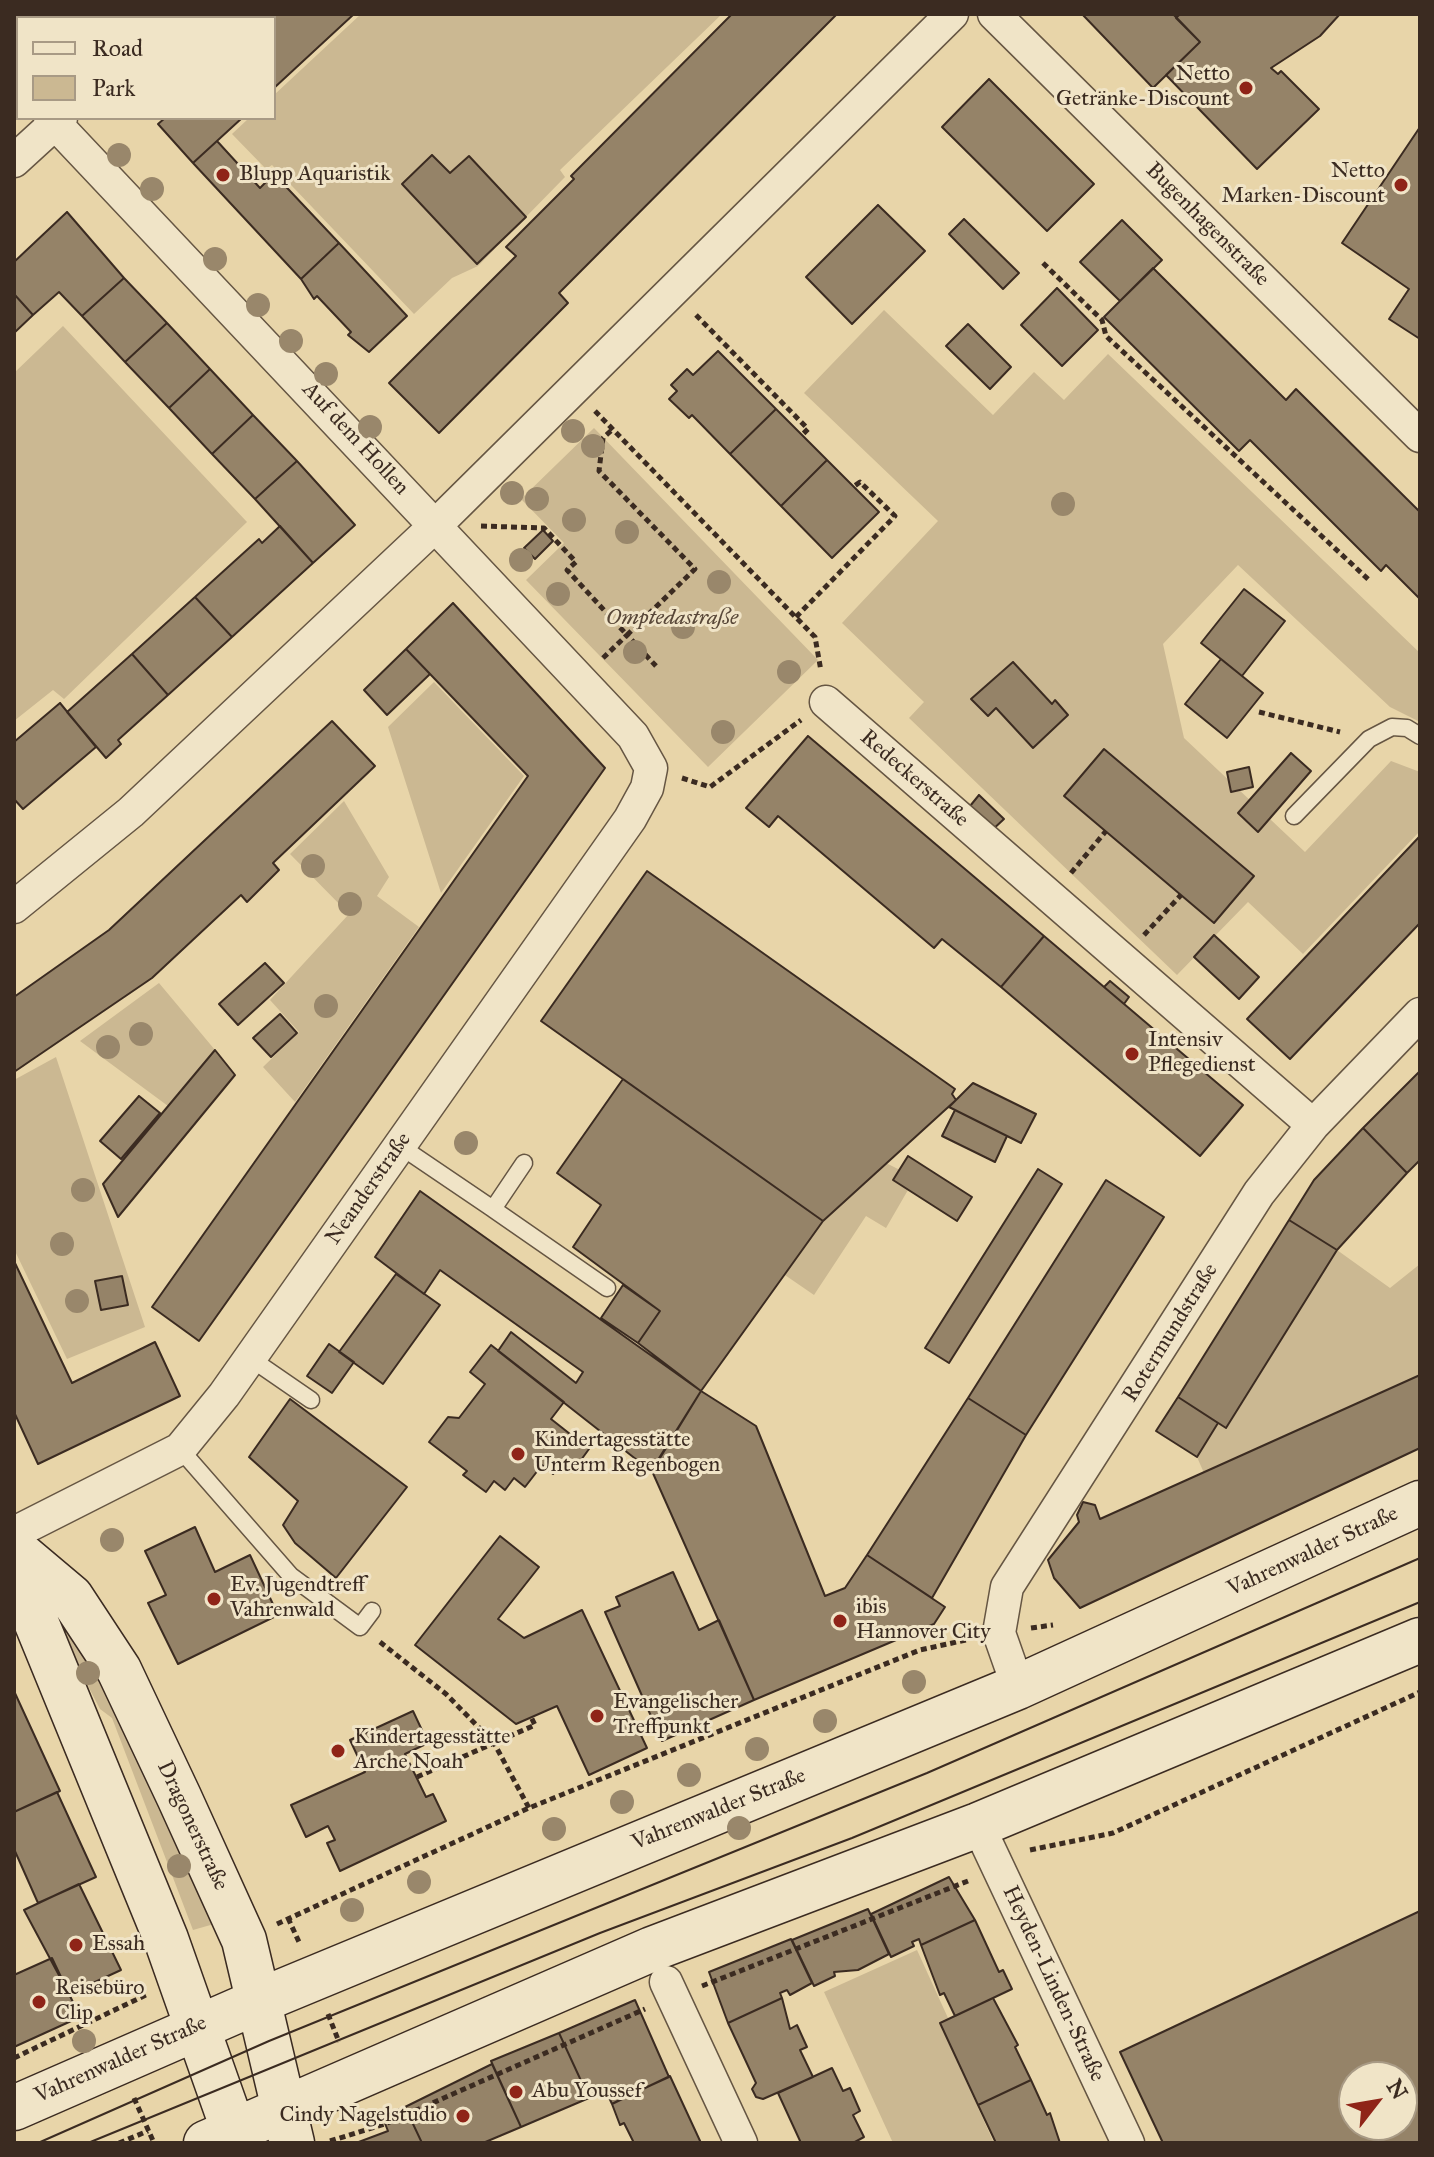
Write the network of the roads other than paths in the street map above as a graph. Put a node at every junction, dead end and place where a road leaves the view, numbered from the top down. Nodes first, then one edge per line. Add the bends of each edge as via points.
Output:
1 (952, 14) edge
2 (994, 14) edge
3 (55, 120) edge
4 (14, 161) edge
5 (1420, 436) edge
6 (436, 525) junction
7 (826, 702) road end
8 (1420, 736) edge
9 (651, 768) joint
10 (1294, 816) dead end
11 (14, 907) edge
12 (1420, 1014) edge
13 (1313, 1125) junction
14 (400, 1146) junction
15 (524, 1163) dead end
16 (493, 1209) junction
17 (607, 1288) dead end
18 (250, 1358) junction
19 (311, 1400) dead end
20 (180, 1449) junction
21 (1420, 1503) edge
22 (14, 1533) edge
23 (14, 1549) edge
24 (14, 1568) edge
25 (372, 1611) dead end
26 (1420, 1640) edge
27 (1018, 1687) junction
28 (986, 1843) junction
29 (666, 1982) dead end
30 (259, 2001) junction
31 (197, 2027) junction
32 (14, 2108) edge
33 (302, 2131) edge
34 (226, 2139) edge
35 (741, 2143) edge
36 (1128, 2143) edge

1 - 6 street
2 - 5 street, Bugenhagenstraße
3 - 4 street
3 - 6 street, Auf dem Hollen
6 - 9 street, Auf dem Hollen via 633,736
6 - 11 street via 131,812
7 - 13 street, Redeckerstraße
8 - 10 lane via 1392,727 1369,739
9 - 14 street, Neanderstraße via 639,806
12 - 13 street, Rotermundstraße
13 - 27 street, Rotermundstraße via 1259,1193 1007,1587 999,1633
14 - 16 lane
14 - 18 street, Neanderstraße
15 - 16 lane
16 - 17 lane
18 - 19 lane
18 - 20 street, Neanderstraße
20 - 22 street, Neanderstraße
20 - 25 lane via 291,1576 360,1627
21 - 27 main road, Vahrenwalder Straße
23 - 30 main road, Dragonerstraße via 71,1597 119,1670 244,1940
24 - 31 main road
26 - 28 main road
27 - 30 main road, Vahrenwalder Straße
28 - 33 main road via 652,1949 353,2078
28 - 36 street, Heyden-Linden-Straße
29 - 35 street
30 - 31 main road, Vahrenwalder Straße
30 - 33 main road, Dragonerstraße
31 - 32 main road, Vahrenwalder Straße
31 - 34 main road
33 - 34 main road

